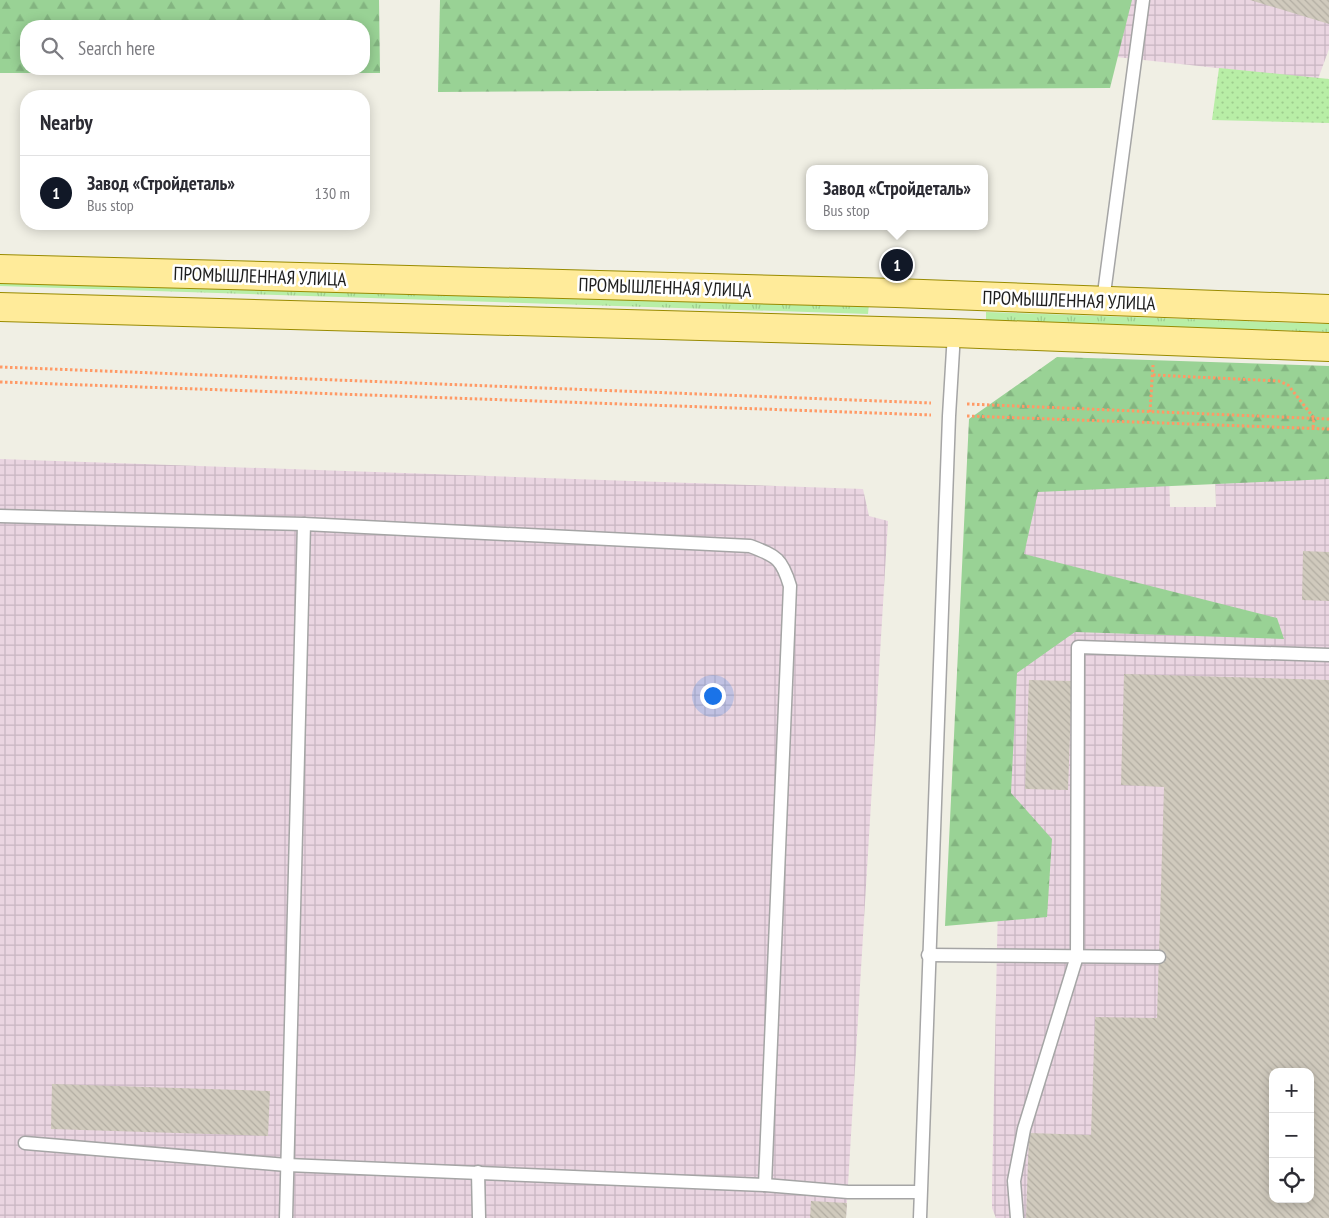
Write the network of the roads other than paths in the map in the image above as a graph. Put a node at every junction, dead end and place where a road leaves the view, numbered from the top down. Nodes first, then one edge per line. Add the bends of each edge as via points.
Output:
1 (1143, 0) edge
2 (0, 270) edge
3 (957, 295) junction
4 (1104, 301) junction
5 (0, 307) edge
6 (1329, 309) edge
7 (954, 333) junction
8 (1329, 347) edge
9 (0, 516) edge
10 (304, 524) junction
11 (1329, 654) edge
12 (928, 955) junction
13 (1077, 956) junction
14 (1159, 957) dead end
15 (25, 1143) dead end
16 (287, 1165) junction
17 (478, 1172) junction
18 (765, 1184) junction
19 (919, 1192) junction
20 (286, 1218) edge
21 (479, 1218) edge
22 (920, 1218) edge
23 (1017, 1218) edge

1 - 4 lane
2 - 3 main road, ПРОМЫШЛЕННАЯ УЛИЦА
3 - 4 main road, ПРОМЫШЛЕННАЯ УЛИЦА
3 - 7 main road
4 - 6 main road, ПРОМЫШЛЕННАЯ УЛИЦА
5 - 7 main road, ПРОМЫШЛЕННАЯ УЛИЦА
7 - 8 main road, ПРОМЫШЛЕННАЯ УЛИЦА
7 - 12 lane
9 - 10 lane
10 - 16 lane
10 - 18 lane via 750,546 769,553 784,566 790,586
11 - 13 lane via 1078,647
12 - 13 lane
12 - 19 lane
13 - 14 lane
13 - 23 lane via 1024,1129 1014,1181
15 - 16 lane
16 - 17 lane
16 - 20 lane
17 - 18 lane
17 - 21 lane
18 - 19 lane via 848,1192
19 - 22 lane

